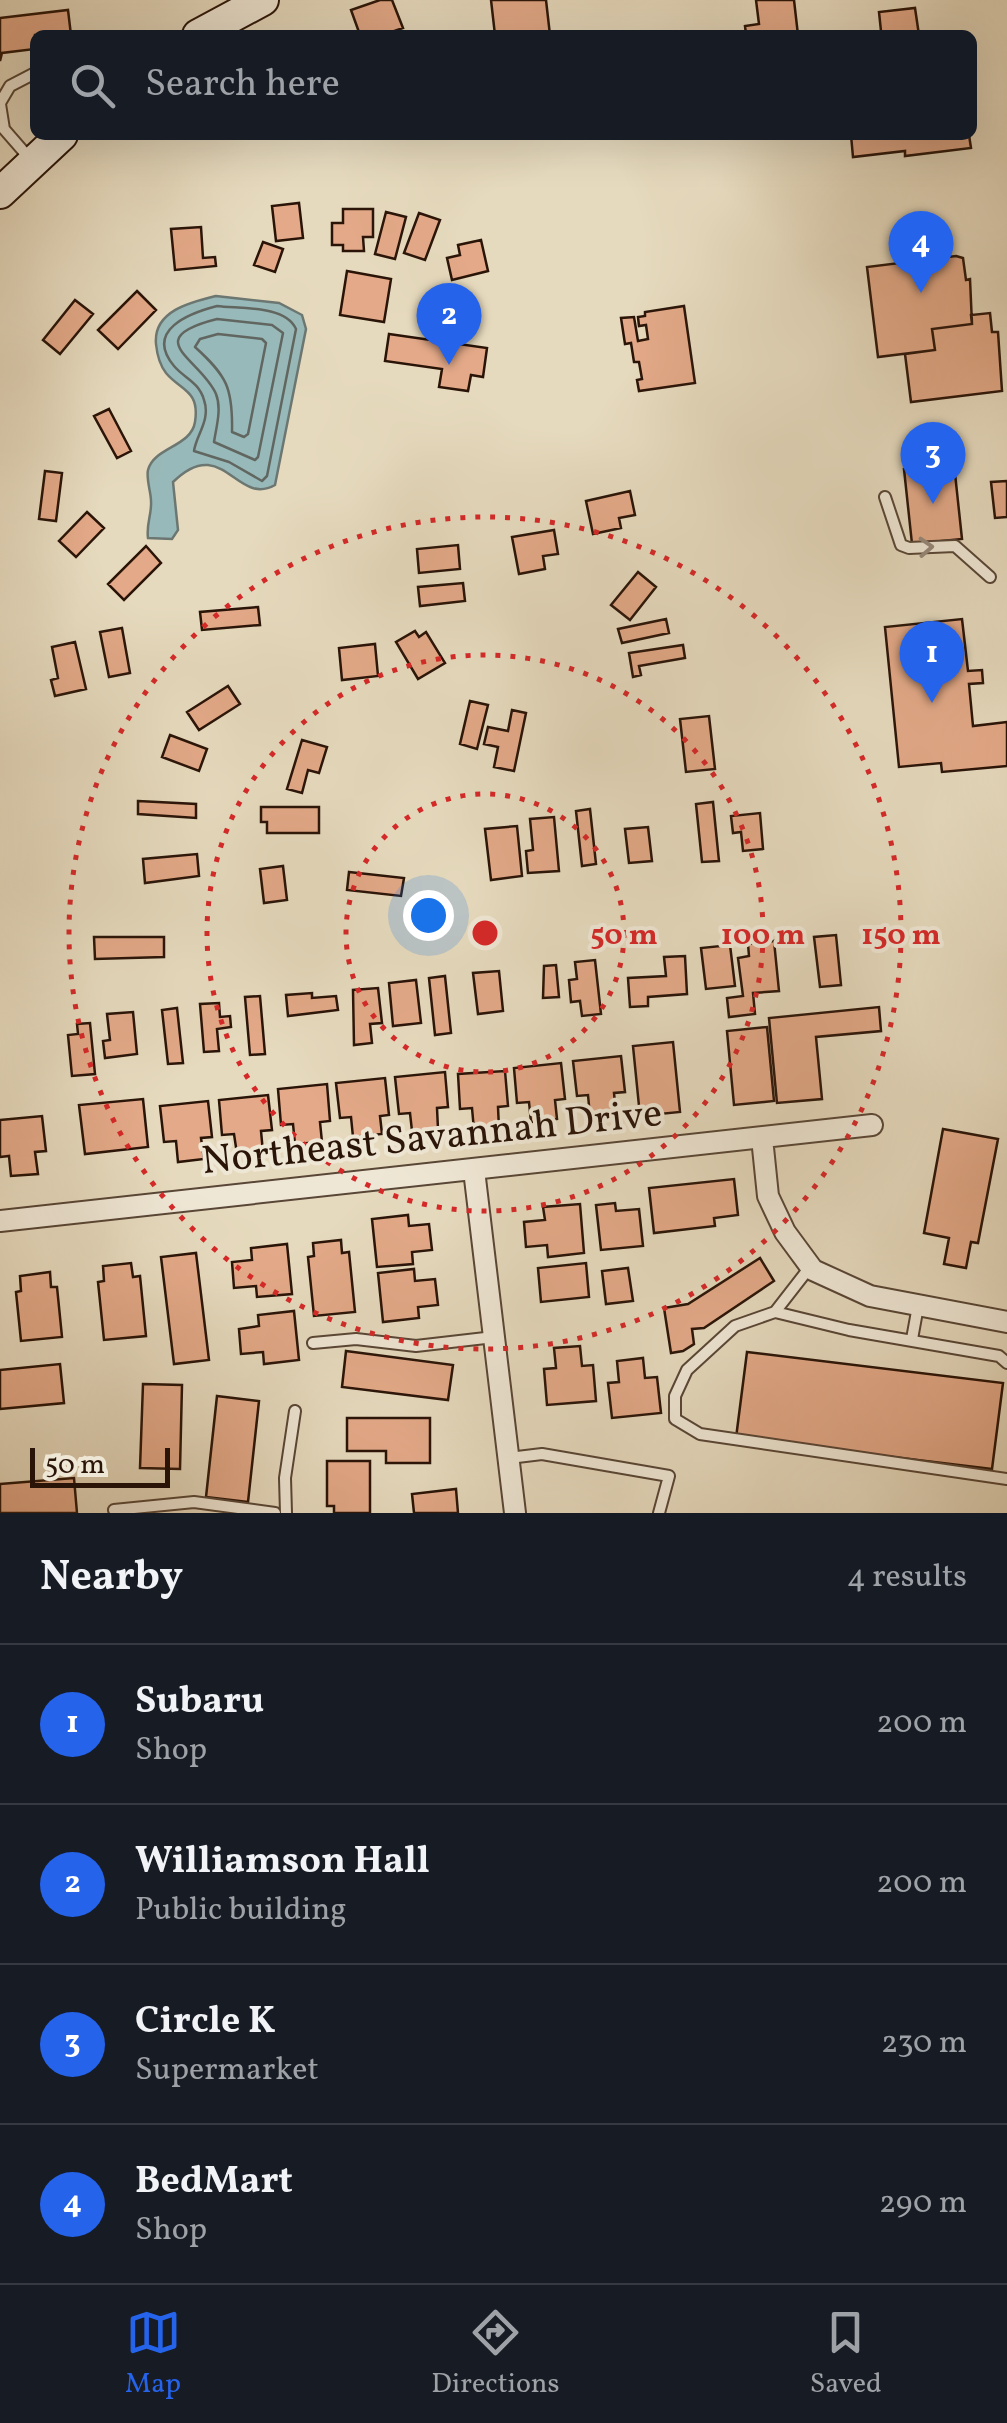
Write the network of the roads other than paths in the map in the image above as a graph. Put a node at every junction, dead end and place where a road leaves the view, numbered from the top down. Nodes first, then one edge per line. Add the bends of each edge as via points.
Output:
1 (264, 0) edge
2 (207, 30) edge
3 (30, 75) edge
4 (0, 104) edge
5 (56, 140) edge
6 (32, 160) junction
7 (0, 193) edge
8 (886, 497) dead end
9 (990, 576) dead end
10 (872, 1125) dead end
11 (762, 1138) junction
12 (474, 1170) junction
13 (0, 1222) edge
14 (810, 1266) junction
15 (918, 1304) junction
16 (776, 1312) junction
17 (1007, 1322) edge
18 (494, 1337) junction
19 (912, 1339) junction
20 (313, 1343) dead end
21 (1007, 1363) edge
22 (296, 1411) dead end
23 (508, 1458) junction
24 (1007, 1478) edge
25 (114, 1510) dead end
26 (276, 1513) edge
27 (286, 1513) edge
28 (514, 1513) edge
29 (659, 1513) edge

1 - 2 street
3 - 4 lane via 10,86
4 - 6 lane via 4,128
5 - 6 street
6 - 7 street
8 -> 9 lane via 901,545 955,546
10 - 11 street, Northeast Savannah Drive
11 - 12 street, Northeast Savannah Drive
11 - 14 street via 768,1196
12 - 13 street, Northeast Savannah Drive
12 - 18 street
14 - 15 street via 870,1296
14 - 16 lane
15 - 17 street
15 - 19 lane
16 - 19 lane
16 - 24 lane via 735,1326 687,1370 675,1396 675,1419 700,1434
18 - 20 lane via 416,1346 356,1339
18 - 23 street
19 - 21 lane
22 - 27 lane
23 - 28 street
23 - 29 lane via 542,1454 668,1476
25 - 26 lane via 194,1502

